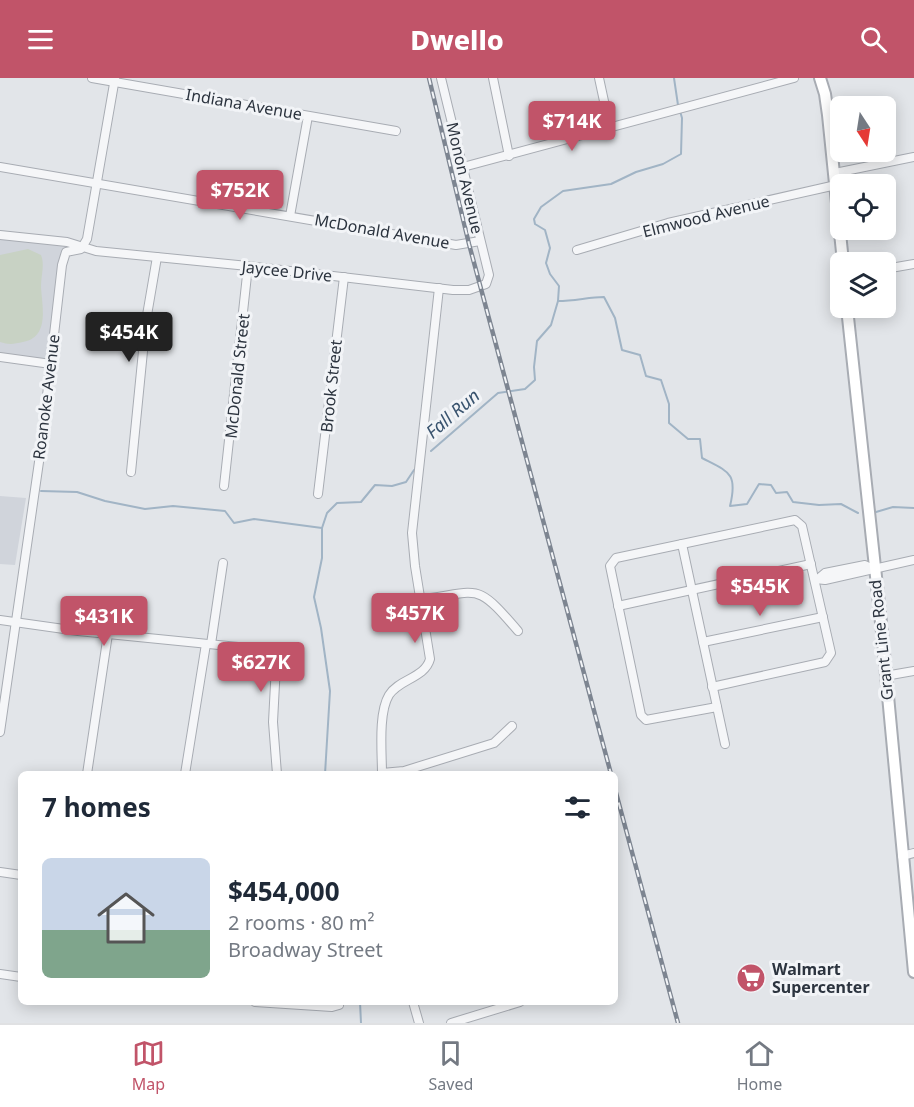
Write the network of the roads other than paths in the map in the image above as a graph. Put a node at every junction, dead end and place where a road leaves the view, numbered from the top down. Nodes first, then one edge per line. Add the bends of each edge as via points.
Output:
1 (92, 78) edge
2 (441, 78) edge
3 (493, 78) edge
4 (599, 78) edge
5 (794, 78) edge
6 (820, 78) edge
7 (114, 80) edge
8 (308, 116) junction
9 (610, 129) junction
10 (396, 131) dead end
11 (509, 156) junction
12 (914, 157) edge
13 (0, 166) edge
14 (463, 167) junction
15 (835, 173) joint
16 (96, 183) junction
17 (830, 187) edge
18 (290, 216) junction
19 (0, 235) edge
20 (480, 241) junction
21 (82, 248) junction
22 (578, 250) dead end
23 (157, 257) junction
24 (914, 264) edge
25 (248, 266) junction
26 (896, 268) edge
27 (344, 277) junction
28 (489, 279) joint
29 (439, 288) junction
30 (848, 318) edge
31 (0, 357) edge
32 (51, 364) junction
33 (131, 472) dead end
34 (224, 486) dead end
35 (318, 494) dead end
36 (682, 544) junction
37 (914, 560) edge
38 (223, 562) dead end
39 (812, 564) junction
40 (873, 568) junction
41 (817, 579) junction
42 (692, 590) junction
43 (421, 599) junction
44 (618, 606) junction
45 (823, 617) junction
46 (0, 620) edge
47 (15, 622) junction
48 (518, 631) dead end
49 (108, 634) junction
50 (703, 642) junction
51 (209, 644) junction
52 (914, 671) edge
53 (885, 676) junction
54 (712, 687) junction
55 (717, 707) junction
56 (1, 720) edge
57 (512, 726) dead end
58 (0, 732) edge
59 (724, 744) dead end
60 (87, 771) edge
61 (186, 771) edge
62 (277, 771) edge
63 (382, 771) edge
64 (404, 771) edge
65 (914, 853) edge
66 (902, 856) junction
67 (0, 872) edge
68 (18, 875) edge
69 (914, 972) edge
70 (0, 974) edge
71 (18, 976) edge
72 (301, 1005) edge
73 (339, 1005) dead end
74 (414, 1005) edge
75 (510, 1005) edge
76 (419, 1023) edge
77 (451, 1023) edge

1 - 7 street, Indiana Avenue
2 - 14 street, Monon Avenue
3 - 11 street
4 - 9 street
5 - 9 street
6 - 15 main road
7 - 8 street, Indiana Avenue
7 - 16 street
8 - 10 street, Indiana Avenue
8 - 18 street
9 - 11 street
11 - 14 street
12 - 15 street
13 - 16 street, McDonald Avenue
14 - 20 street, Monon Avenue
16 - 18 street, McDonald Avenue
16 - 21 street
17 - 22 street, Elmwood Avenue via 668,223
18 - 20 street, McDonald Avenue via 456,245
19 - 21 street, Jaycee Drive via 67,242
20 - 28 street, Monon Avenue
21 - 23 street, Jaycee Drive
21 - 32 street, Roanoke Avenue via 68,250 64,256
23 - 25 street, Jaycee Drive
23 - 33 street
24 - 26 street
25 - 27 street, Jaycee Drive
25 - 34 street, McDonald Street
27 - 29 street, Jaycee Drive
27 - 35 street, Brook Street
28 - 29 street, Jaycee Drive via 469,290
29 - 43 street via 412,545
30 - 40 main road, Grant Line Road
31 - 32 street
32 - 47 street, Roanoke Avenue
36 - 39 street via 795,520 802,526
36 - 42 street
36 - 44 street via 616,558 610,566
37 - 40 street
38 - 51 street
39 - 41 street
39 - 42 street
40 - 41 street
40 - 53 main road, Grant Line Road
41 - 45 street
42 - 44 street
42 - 50 street
43 - 48 street via 469,591 481,594
43 - 63 street via 430,659 425,669 403,681 386,701
44 - 55 street via 641,715 646,720
45 - 50 street
45 - 54 street via 831,653 825,662
46 - 47 street
47 - 49 street
47 - 56 street, Roanoke Avenue
49 - 51 street
49 - 60 street
50 - 54 street
51 - 61 street
51 - 62 street via 263,650 274,660
52 - 53 street
53 - 66 main road, Grant Line Road
54 - 55 street
55 - 59 street
56 - 58 street, Roanoke Avenue
57 - 64 street via 494,742
65 - 66 street
66 - 69 main road, Grant Line Road
67 - 68 street
70 - 71 street
72 - 73 street
74 - 76 street
75 - 77 street

